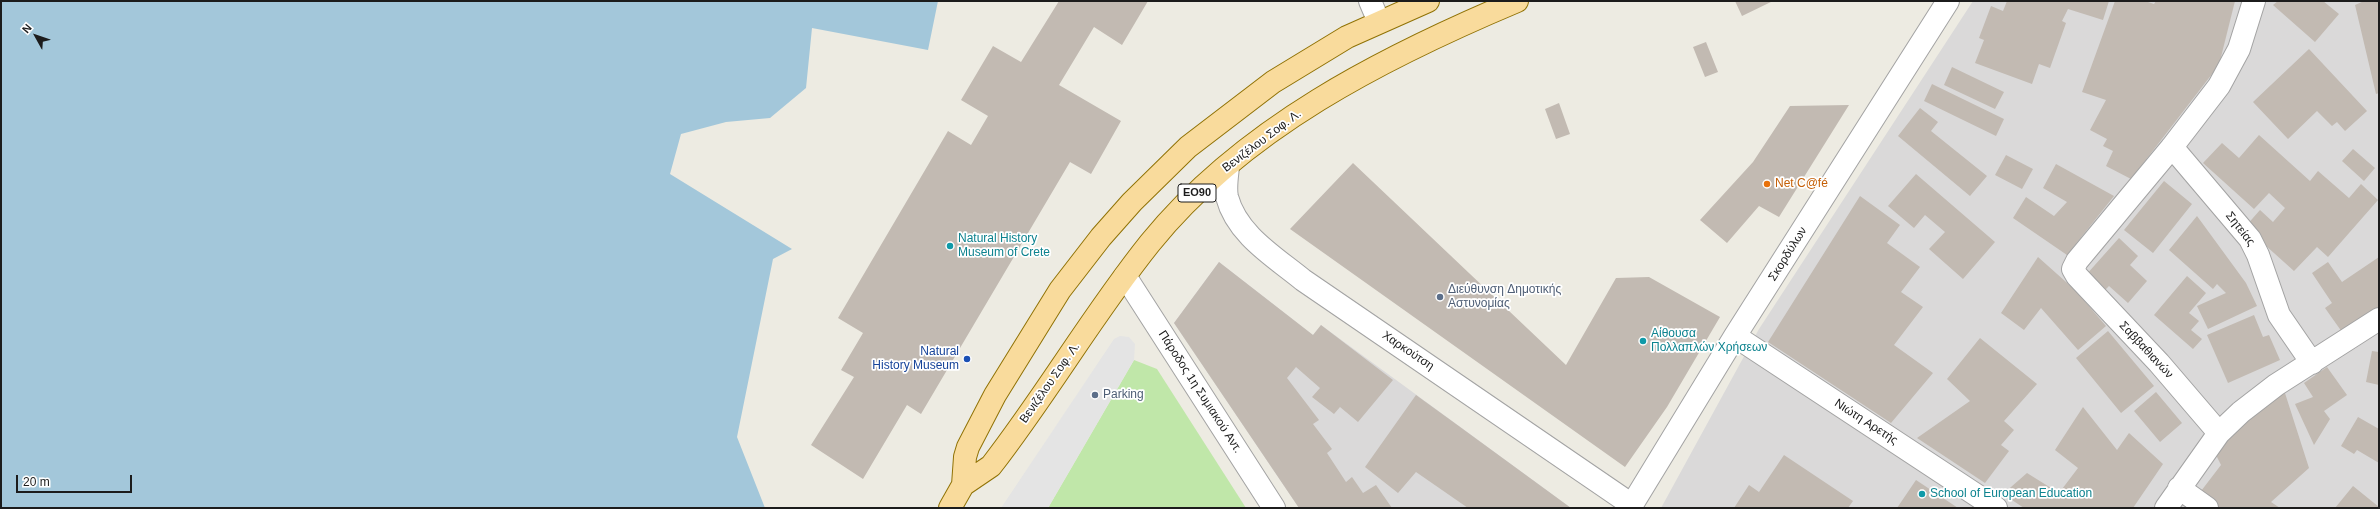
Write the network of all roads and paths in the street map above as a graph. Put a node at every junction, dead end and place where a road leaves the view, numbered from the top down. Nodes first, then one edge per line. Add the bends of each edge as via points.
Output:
1 (1370, 1) edge
2 (1428, 1) edge
3 (1517, 1) edge
4 (1948, 1) edge
5 (2254, 1) edge
6 (1379, 22) junction
7 (2172, 147) junction
8 (1228, 167) junction
9 (1125, 276) junction
10 (2379, 320) edge
11 (1735, 336) junction
12 (2312, 363) junction
13 (2219, 433) junction
14 (963, 485) junction
15 (2179, 488) junction
16 (1631, 506) edge
17 (950, 508) edge
18 (1274, 508) edge
19 (1996, 508) edge
20 (2166, 508) edge
21 (2207, 508) edge

1 - 6 street
2 - 6 main road
3 - 8 main road, Βενιζέλου Σοφ. Λ. / ΕΟ90 via 1430,38 1381,63 1298,113
4 - 11 street, Σκορδύλων
5 - 7 street via 2245,34 2232,66
6 - 14 main road via 1347,36 1314,56 1234,110 1188,147 1132,202 1060,290 995,395 964,457
7 - 12 street, Σητείας via 2250,238 2280,315
7 - 13 street, Σαββαθιανών via 2076,261 2073,269 2159,362
8 - 9 main road, Βενιζέλου Σοφ. Λ. / ΕΟ90 via 1192,198 1151,242
8 - 16 street, Χαρκούτση via 1227,196 1235,218 1247,233 1274,256 1303,280
9 - 14 main road, Βενιζέλου Σοφ. Λ. / ΕΟ90 via 998,457 981,475
9 - 18 street, Πάροδος 1η Συμιακού Αντ.
10 - 12 street
11 - 16 street, Σκορδύλων
11 - 19 street, Νιώτη Αρετής
12 - 13 street via 2254,401
13 - 15 street
14 - 17 main road
15 - 20 street
15 - 21 street

